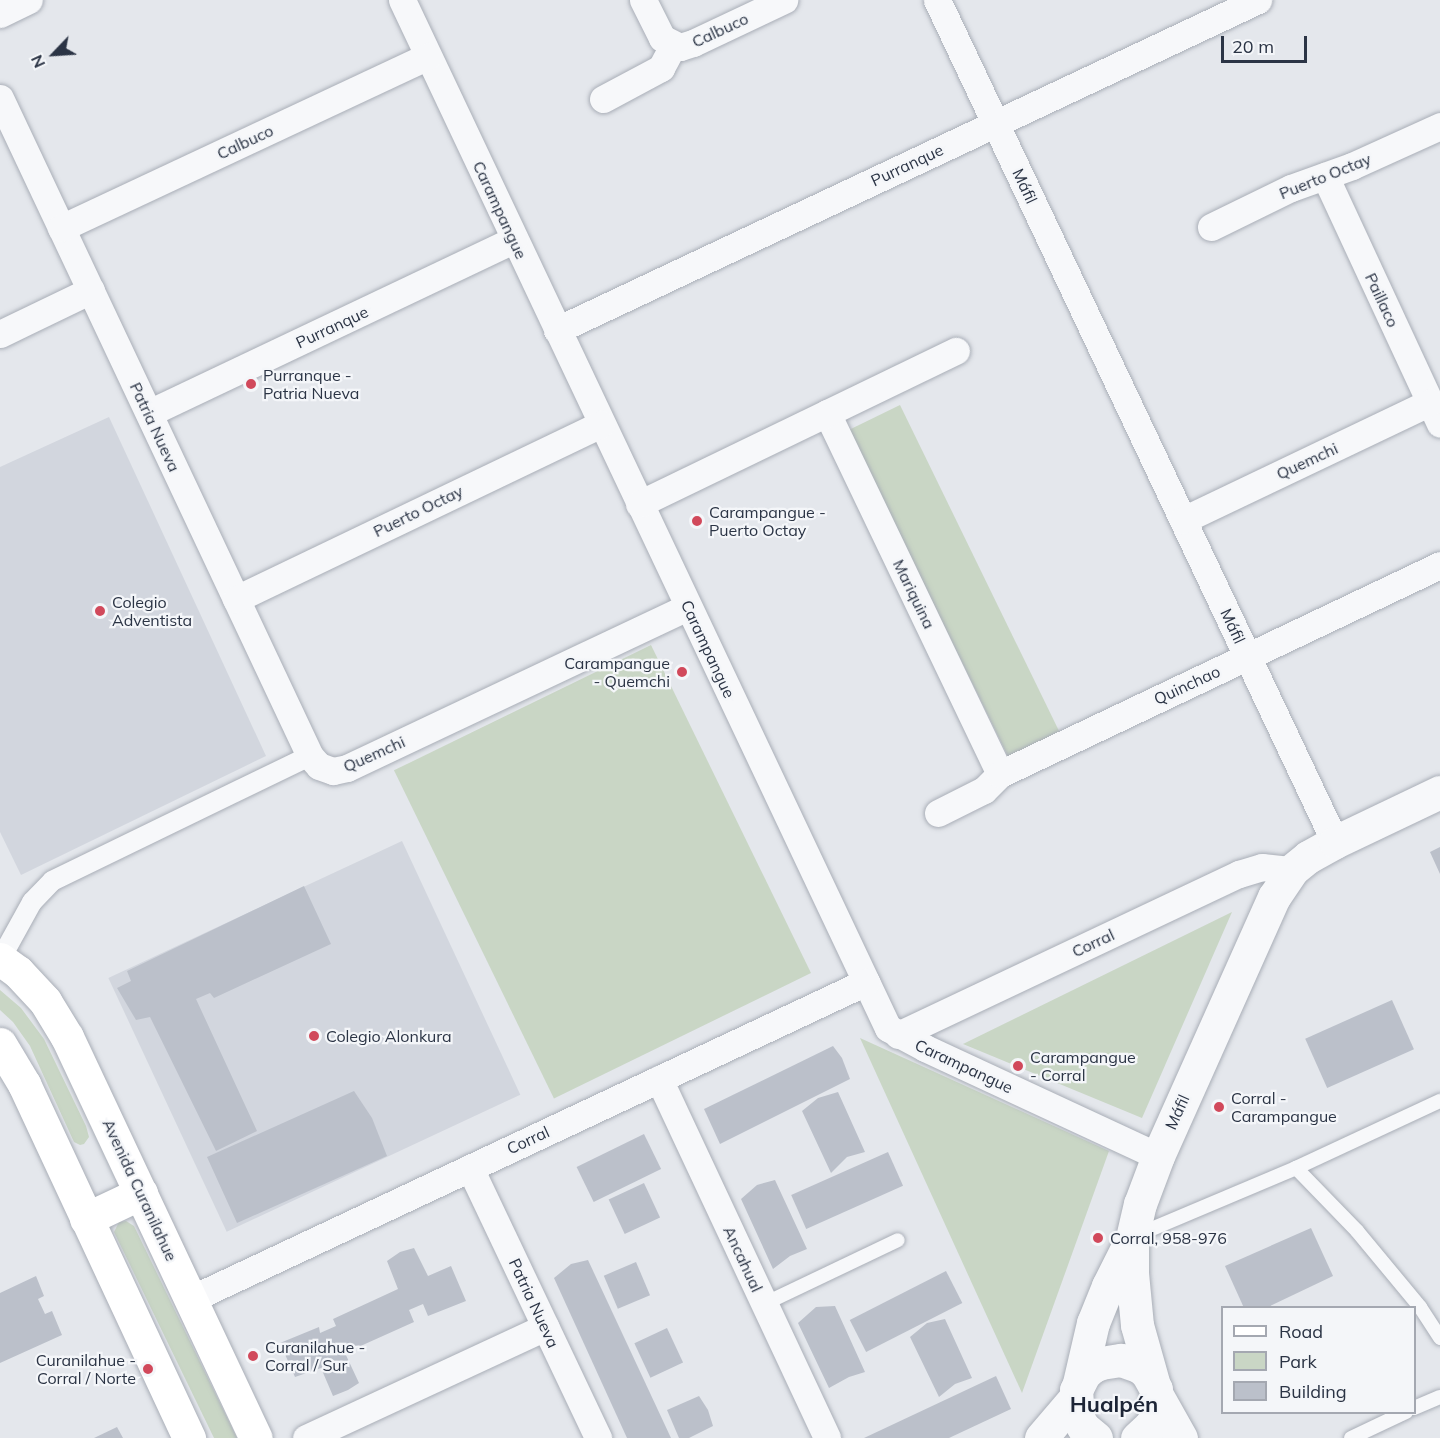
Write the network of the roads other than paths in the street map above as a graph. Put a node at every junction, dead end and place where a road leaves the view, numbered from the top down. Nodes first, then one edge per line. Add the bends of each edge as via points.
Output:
1 (29, 0) edge
2 (402, 0) edge
3 (643, 0) edge
4 (784, 0) edge
5 (937, 0) edge
6 (1258, 0) edge
7 (0, 14) edge
8 (673, 45) junction
9 (428, 56) junction
10 (0, 98) edge
11 (603, 99) dead end
12 (996, 123) junction
13 (1440, 126) edge
14 (1325, 177) junction
15 (1211, 227) dead end
16 (62, 228) junction
17 (514, 240) junction
18 (91, 290) junction
19 (557, 330) junction
20 (0, 334) edge
21 (956, 351) dead end
22 (149, 413) junction
23 (827, 413) junction
24 (1435, 413) edge
25 (601, 424) junction
26 (639, 504) junction
27 (1183, 520) junction
28 (1440, 565) edge
29 (236, 598) junction
30 (688, 607) junction
31 (1247, 657) junction
32 (310, 756) junction
33 (1000, 774) junction
34 (1440, 792) edge
35 (938, 813) dead end
36 (1335, 842) junction
37 (1292, 870) junction
38 (0, 959) edge
39 (866, 982) junction
40 (898, 1035) junction
41 (0, 1044) edge
42 (658, 1079) junction
43 (1440, 1101) edge
44 (1158, 1156) junction
45 (470, 1168) junction
46 (1296, 1168) junction
47 (141, 1193) junction
48 (86, 1219) junction
49 (1132, 1238) junction
50 (898, 1240) dead end
51 (191, 1299) junction
52 (764, 1304) junction
53 (545, 1327) junction
54 (1440, 1338) edge
55 (1155, 1389) junction
56 (1077, 1390) junction
57 (1440, 1396) edge
58 (1416, 1407) edge
59 (1404, 1414) edge
60 (189, 1438) edge
61 (256, 1438) edge
62 (306, 1438) edge
63 (598, 1438) edge
64 (827, 1438) edge
65 (1041, 1438) edge
66 (1096, 1438) edge
67 (1137, 1438) edge
68 (1181, 1438) edge
69 (1351, 1438) edge

1 - 7 street
2 - 9 street, Carampangue
3 - 8 street via 662,38
4 - 8 street, Calbuco via 693,43
5 - 12 street, Máfil
6 - 12 street, Purranque
8 - 11 street, Calbuco via 661,68
9 - 16 street, Calbuco
9 - 17 street, Carampangue
10 - 16 street, Patria Nueva
12 - 19 street, Purranque
12 - 27 street, Máfil
13 - 14 street, Puerto Octay
14 - 15 street, Puerto Octay via 1291,188
14 - 24 street, Paillaco
16 - 18 street, Patria Nueva
17 - 19 street, Carampangue
17 - 22 street, Purranque
18 - 20 street
18 - 22 street, Patria Nueva
19 - 25 street, Carampangue
21 - 23 street
22 - 29 street, Patria Nueva
23 - 26 street
23 - 33 street, Mariquina
24 - 27 street, Quemchi
25 - 26 street, Carampangue
25 - 29 street, Puerto Octay
26 - 30 street, Carampangue
27 - 31 street, Máfil
28 - 31 street, Quinchao
29 - 32 street, Patria Nueva
30 - 32 street, Quemchi via 347,768 326,770
30 - 39 street, Carampangue
31 - 33 street, Quinchao
31 - 36 street, Máfil
32 - 38 street via 52,881 32,902
33 - 35 street, Quinchao via 984,790
34 - 36 street
36 - 37 street, Máfil
37 - 40 street, Corral via 1262,867 1239,874
37 - 44 street, Máfil via 1274,897
38 - 47 main road, Avenida Curanilahue via 31,985 56,1016
39 - 40 street, Carampangue via 888,1028
39 - 42 street, Corral
40 - 44 street, Carampangue
41 - 48 main road via 19,1074
42 - 45 street, Corral
42 - 52 street, Ancahual
43 - 46 lane
44 - 49 street, Máfil
45 - 51 street, Corral
45 - 53 street, Patria Nueva
46 - 49 lane
46 - 54 lane via 1357,1231 1420,1307
47 - 48 main road
47 - 51 main road, Avenida Curanilahue
48 - 60 main road
49 - 55 street, Máfil via 1137,1325
49 - 56 street, Máfil via 1093,1323
50 - 52 lane
51 - 61 main road, Avenida Curanilahue
52 - 64 street, Ancahual
53 - 62 street
53 - 63 street, Patria Nueva
55 - 56 street via 1140,1367 1121,1360 1101,1362 1084,1374
55 - 67 street via 1158,1407 1151,1425
55 - 68 street
56 - 65 street
56 - 66 street via 1078,1418
57 - 58 lane
59 - 69 lane

